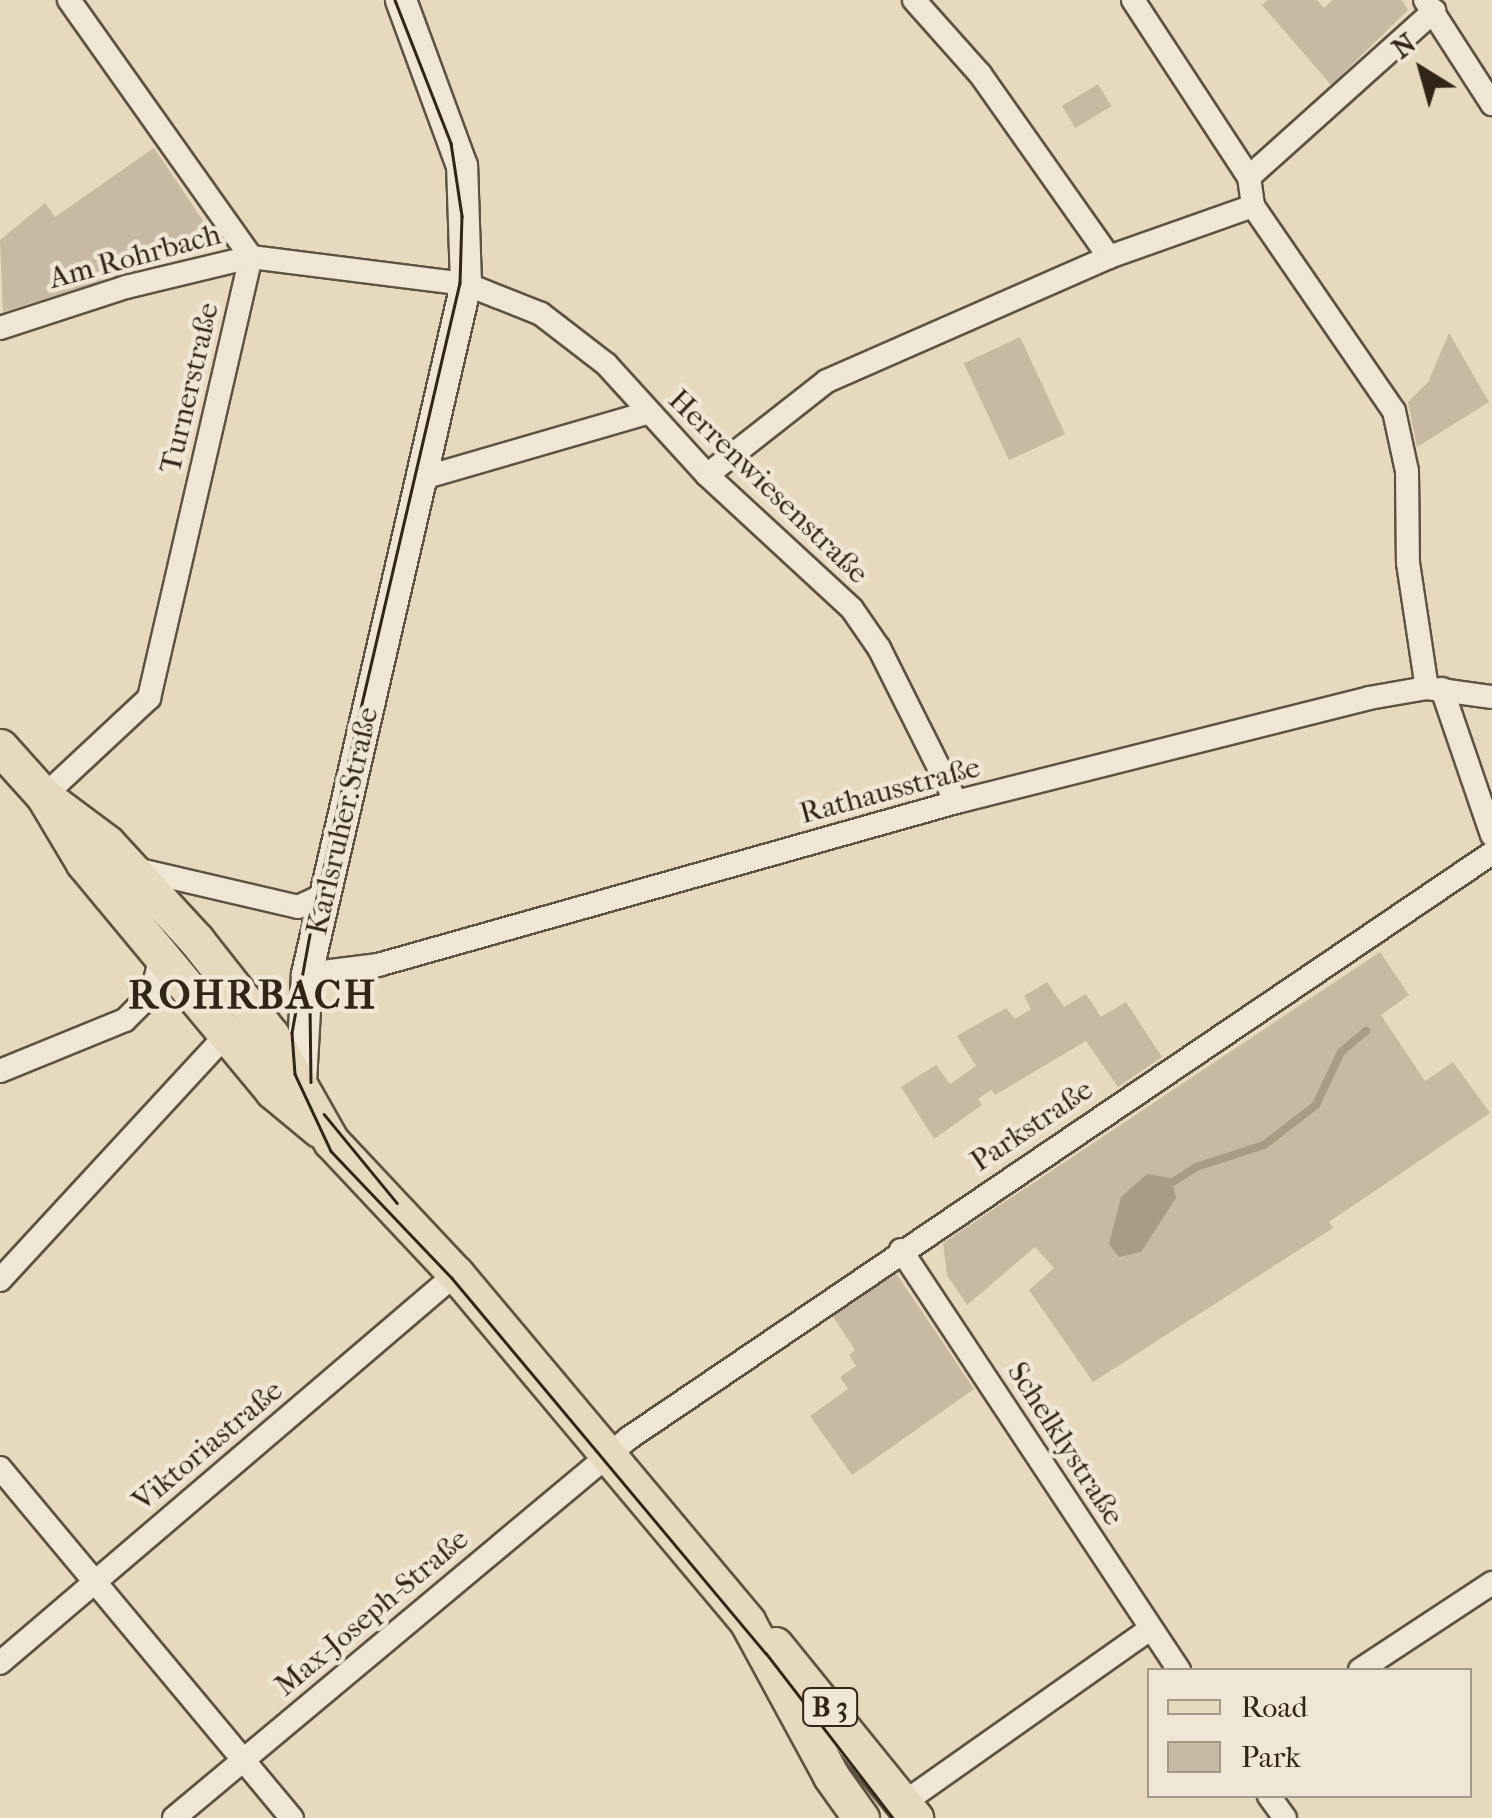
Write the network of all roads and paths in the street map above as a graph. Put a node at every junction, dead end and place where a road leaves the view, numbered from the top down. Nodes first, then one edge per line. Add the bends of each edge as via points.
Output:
1 (69, 0) edge
2 (914, 0) edge
3 (1133, 0) edge
4 (404, 1) edge
5 (1429, 5) edge
6 (1492, 104) edge
7 (1249, 177) junction
8 (1253, 206) junction
9 (251, 257) junction
10 (1108, 257) junction
11 (466, 284) junction
12 (0, 328) edge
13 (647, 414) junction
14 (707, 475) junction
15 (423, 478) junction
16 (1434, 689) junction
17 (1492, 696) edge
18 (0, 747) edge
19 (44, 796) junction
20 (956, 802) junction
21 (1492, 835) edge
22 (1492, 854) edge
23 (130, 867) junction
24 (324, 895) junction
25 (162, 952) junction
26 (308, 974) junction
27 (230, 1032) junction
28 (0, 1071) edge
29 (301, 1082) junction
30 (331, 1141) junction
31 (901, 1250) junction
32 (456, 1274) junction
33 (0, 1280) edge
34 (609, 1454) junction
35 (0, 1468) edge
36 (1492, 1583) edge
37 (91, 1585) junction
38 (747, 1621) junction
39 (1150, 1630) junction
40 (0, 1663) edge
41 (1178, 1668) edge
42 (1363, 1668) edge
43 (244, 1760) junction
44 (909, 1811) edge
45 (174, 1818) edge
46 (292, 1818) edge
47 (861, 1818) edge

1 - 9 street
2 - 10 street via 980,74
3 - 7 street
4 - 11 main road, Karlsruher Straße via 462,166
5 - 6 street
5 - 7 street
7 - 8 street
8 - 10 street
8 - 16 street via 1394,410 1408,472 1408,562
9 - 11 street, Am Rohrbach
9 - 12 street, Am Rohrbach
9 - 19 street, Turnerstraße via 149,698
10 - 14 street via 827,381
11 - 13 street, Herrenwiesenstraße via 540,314 606,364
11 - 15 main road, Karlsruher Straße
13 - 14 street, Herrenwiesenstraße
13 - 15 street
14 - 20 street, Herrenwiesenstraße via 852,610 879,648
15 - 24 main road, Karlsruher Straße
16 - 17 street, Rathausstraße
16 - 20 street, Rathausstraße
16 - 21 street
18 - 19 main road, B 3
19 - 23 main road, B 3
19 - 25 main road, B 3 via 84,862
20 - 26 street, Rathausstraße via 378,966
22 - 31 street, Parkstraße
23 - 24 street via 298,907
23 - 29 main road, B 3 via 242,996
24 - 26 main road, Karlsruher Straße
25 - 27 main road, B 3
25 - 28 street via 152,993 125,1020
26 - 29 main road, Karlsruher Straße
27 - 30 main road, B 3 via 273,1091
27 - 33 street
29 - 30 main road, B 3
30 - 32 main road, B 3
31 - 34 street, Parkstraße
31 - 39 street, Schelklystraße
32 - 34 main road, B 3
32 - 37 street, Viktoriastraße
34 - 38 main road, B 3
34 - 43 street, Max-Joseph-Straße
35 - 37 street
36 - 42 street
37 - 40 street, Viktoriastraße
37 - 43 street
38 - 44 main road, B 3 via 816,1687
38 - 47 main road, B 3
39 - 41 street, Schelklystraße
39 - 44 street
43 - 45 street, Max-Joseph-Straße
43 - 46 street

